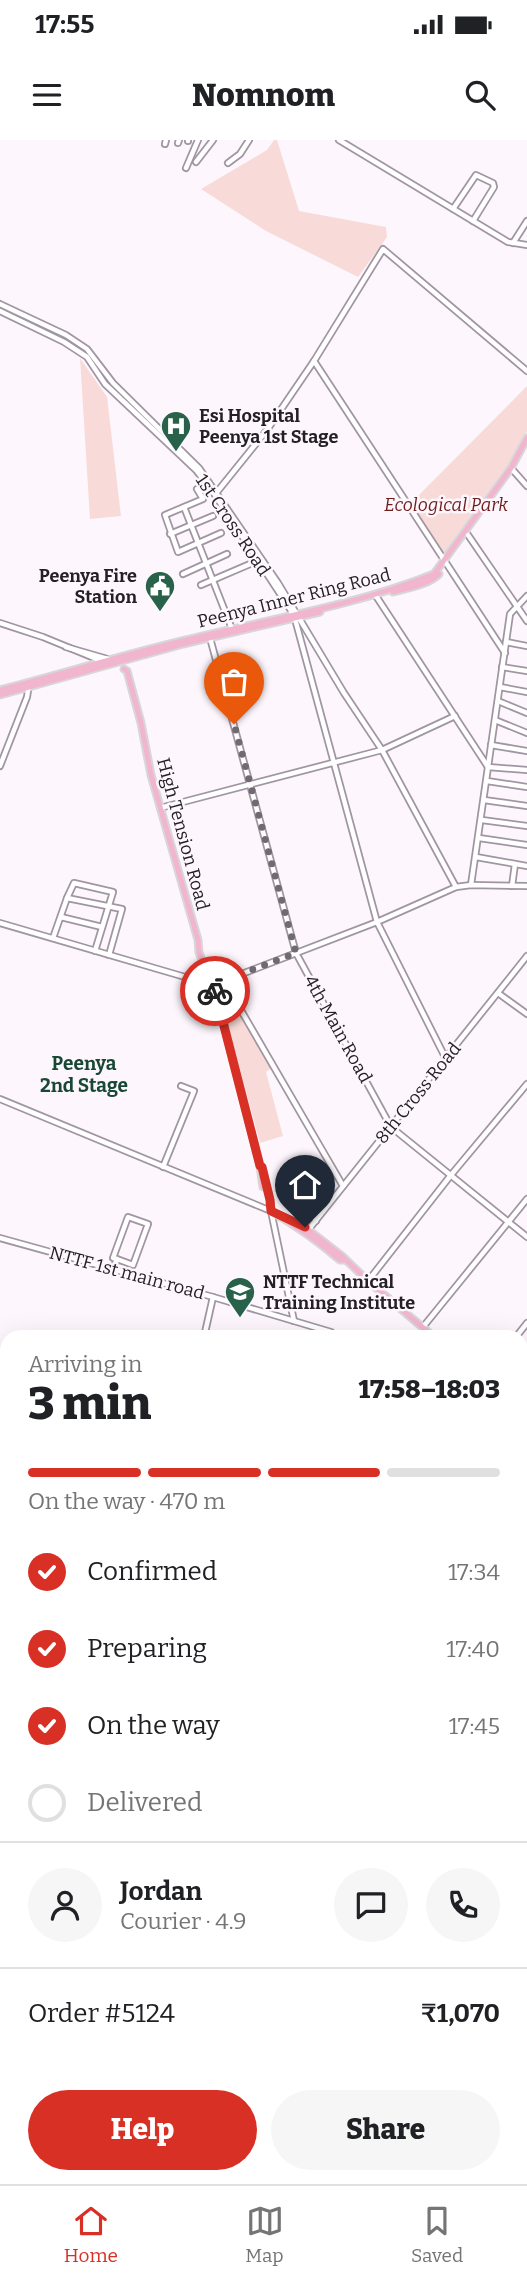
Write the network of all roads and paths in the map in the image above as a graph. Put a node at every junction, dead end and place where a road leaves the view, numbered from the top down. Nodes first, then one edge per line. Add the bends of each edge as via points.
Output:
1 (198, 140) edge
2 (213, 140) edge
3 (249, 140) edge
4 (339, 140) edge
5 (196, 162) dead end
6 (228, 163) dead end
7 (186, 168) dead end
8 (453, 209) junction
9 (527, 220) edge
10 (473, 222) junction
11 (513, 243) junction
12 (527, 245) edge
13 (0, 304) edge
14 (0, 311) edge
15 (314, 361) junction
16 (527, 371) edge
17 (527, 438) edge
18 (527, 444) edge
19 (512, 468) junction
20 (527, 486) edge
21 (197, 489) dead end
22 (216, 493) junction
23 (184, 507) junction
24 (213, 516) dead end
25 (190, 524) junction
26 (221, 533) dead end
27 (170, 534) junction
28 (468, 535) junction
29 (198, 543) junction
30 (226, 554) dead end
31 (257, 562) junction
32 (206, 563) junction
33 (445, 563) junction
34 (183, 573) dead end
35 (213, 579) junction
36 (201, 585) dead end
37 (376, 596) junction
38 (527, 596) edge
39 (516, 606) junction
40 (296, 617) junction
41 (527, 621) edge
42 (0, 624) edge
43 (232, 629) junction
44 (210, 638) junction
45 (506, 642) junction
46 (527, 646) edge
47 (505, 653) junction
48 (120, 660) junction
49 (108, 663) junction
50 (502, 667) junction
51 (527, 671) edge
52 (222, 681) junction
53 (248, 684) dead end
54 (25, 687) junction
55 (500, 687) junction
56 (527, 692) edge
57 (0, 693) edge
58 (498, 701) junction
59 (527, 713) edge
60 (455, 716) junction
61 (495, 720) junction
62 (527, 733) edge
63 (491, 745) junction
64 (382, 750) junction
65 (527, 751) edge
66 (333, 763) junction
67 (0, 766) edge
68 (488, 767) junction
69 (527, 770) edge
70 (487, 781) junction
71 (250, 784) junction
72 (527, 787) edge
73 (484, 800) junction
74 (527, 806) edge
75 (160, 808) junction
76 (482, 820) junction
77 (527, 825) edge
78 (479, 838) junction
79 (527, 845) edge
80 (476, 857) junction
81 (515, 864) junction
82 (527, 866) edge
83 (471, 885) junction
84 (512, 886) junction
85 (527, 886) edge
86 (456, 887) junction
87 (67, 898) junction
88 (108, 906) junction
89 (61, 917) junction
90 (377, 922) junction
91 (0, 923) edge
92 (102, 927) junction
93 (53, 938) junction
94 (95, 951) junction
95 (296, 953) junction
96 (109, 955) junction
97 (527, 956) edge
98 (224, 981) junction
99 (211, 985) junction
100 (498, 993) junction
101 (527, 1014) edge
102 (446, 1059) junction
103 (527, 1084) edge
104 (181, 1086) dead end
105 (0, 1099) edge
106 (391, 1127) junction
107 (163, 1167) junction
108 (451, 1175) junction
109 (343, 1186) junction
110 (299, 1192) dead end
111 (527, 1199) edge
112 (273, 1212) junction
113 (316, 1221) junction
114 (509, 1222) junction
115 (309, 1229) junction
116 (527, 1237) edge
117 (0, 1238) edge
118 (117, 1259) junction
119 (344, 1260) junction
120 (113, 1269) junction
121 (368, 1281) junction
122 (213, 1297) junction
123 (294, 1321) junction
124 (422, 1327) junction
125 (206, 1330) edge
126 (324, 1330) edge
127 (426, 1330) edge
128 (0, 1731) edge
129 (0, 1783) edge

1 - 7 street
2 - 5 street
3 - 6 street
4 - 8 street
8 - 10 street
8 - 10 street via 476,175 493,183
9 - 11 street
10 - 11 street
11 - 12 street
13 - 22 street via 87,349 113,383 187,454
14 - 22 street, 1st Cross Road via 88,357 105,384
15 - 16 street via 383,249
15 - 22 street
15 - 33 street
17 - 19 main road, Peenya Inner Ring Road
18 - 19 main road, Peenya Inner Ring Road
19 - 20 street
19 - 28 main road, Peenya Inner Ring Road
19 - 33 main road, Peenya Inner Ring Road
21 - 23 street via 203,499
22 - 31 street, 1st Cross Road
22 - 40 street
23 - 25 street
23 - 27 street via 165,515
24 - 25 street
25 - 27 street
25 - 29 street
26 - 29 street
27 - 29 street via 178,552
28 - 33 main road, Peenya Inner Ring Road
28 - 39 street
29 - 32 street
30 - 32 street
31 - 35 street
31 - 40 street, 1st Cross Road
32 - 34 street
32 - 35 street
33 - 37 main road, Peenya Inner Ring Road via 436,578
33 - 40 main road, Peenya Inner Ring Road via 414,583
33 - 47 street
35 - 36 street
35 - 43 street
37 - 40 main road, Peenya Inner Ring Road
37 - 60 street
38 - 39 street
39 - 41 street
39 - 45 street via 510,614
40 - 43 main road, Peenya Inner Ring Road
40 - 44 main road, Peenya Inner Ring Road
40 - 64 street
40 - 66 street
42 - 49 street
43 - 48 main road, Peenya Inner Ring Road
44 - 48 main road, Peenya Inner Ring Road
44 - 52 street, 4th Main Road
45 - 46 street
45 - 47 street
47 - 50 street
48 - 49 main road, Peenya Inner Ring Road
48 - 75 main road, High Tension Road via 127,671
49 - 54 main road, Peenya Inner Ring Road
50 - 51 street
50 - 55 street
52 - 53 street via 240,677
52 - 71 street, 4th Main Road
54 - 57 main road, Peenya Inner Ring Road
54 - 67 street
55 - 56 street
55 - 58 street
58 - 59 street
58 - 61 street
60 - 64 street
60 - 68 street
61 - 62 street
61 - 63 street
63 - 65 street
63 - 68 street
64 - 66 street
64 - 86 street
66 - 71 street
66 - 90 street
68 - 69 street
68 - 70 street
70 - 72 street
70 - 73 street
71 - 75 street
71 - 95 street, 4th Main Road
73 - 74 street
73 - 76 street
75 - 99 main road, High Tension Road
76 - 77 street
76 - 78 street
78 - 79 street
78 - 80 street
80 - 81 street
80 - 83 street
81 - 82 street
81 - 84 street
83 - 84 street
83 - 86 street
84 - 85 street
86 - 90 street
87 - 88 street
87 - 88 street via 74,883 113,892
87 - 89 street
88 - 92 street
88 - 96 street via 122,909
89 - 92 street
89 - 93 street
90 - 95 street
90 - 102 street
91 - 93 street
92 - 94 street
93 - 94 street
94 - 96 street
95 - 98 street
95 - 106 street, 4th Main Road
96 - 99 street
97 - 100 street, 8th Cross Road
98 - 99 street
98 - 109 street
99 - 112 main road, High Tension Road
100 - 101 street
100 - 102 street, 8th Cross Road
102 - 106 street, 8th Cross Road
103 - 108 street
104 - 107 street via 194,1091
105 - 107 street
106 - 108 street, 4th Main Road
106 - 109 street, 8th Cross Road
107 - 112 street
108 - 114 street, 4th Main Road
108 - 121 street
109 - 113 street, 8th Cross Road
110 - 113 street
111 - 114 street
112 - 115 main road
112 - 119 main road
112 - 123 street
113 - 115 street, 8th Cross Road
114 - 116 street, 4th Main Road
114 - 124 street
115 - 119 main road
117 - 120 street, NTTF 1st main road
118 - 118 street via 133,1265 148,1224 128,1217 113,1258
118 - 120 street
119 - 121 main road
120 - 122 street, NTTF 1st main road
121 - 124 main road
122 - 123 street, NTTF 1st main road
122 - 125 street
123 - 126 street, NTTF 1st main road
124 - 127 main road
128 - 129 street

